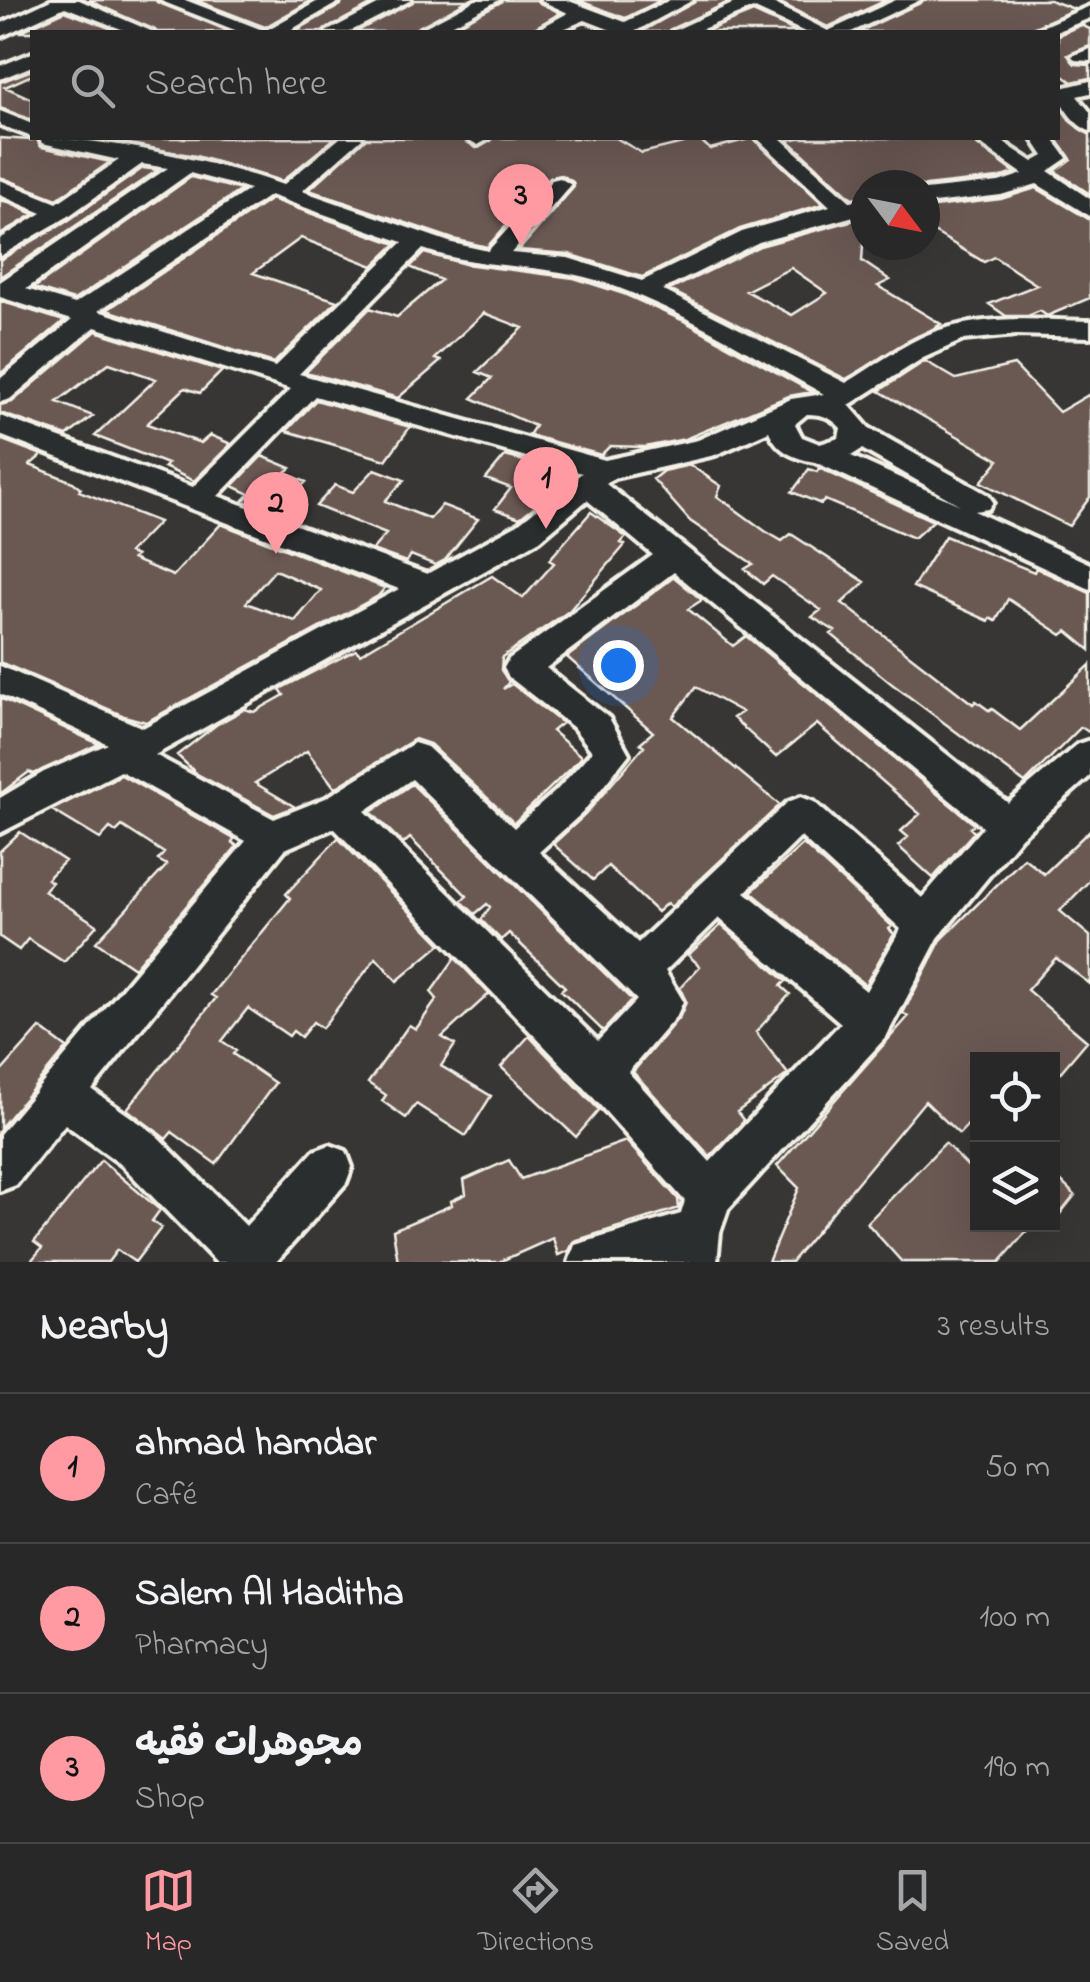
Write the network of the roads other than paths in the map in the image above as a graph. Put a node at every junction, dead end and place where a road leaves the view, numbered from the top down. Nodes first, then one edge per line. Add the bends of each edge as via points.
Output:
1 (65, 0) edge
2 (160, 0) edge
3 (168, 0) edge
4 (402, 0) edge
5 (490, 0) edge
6 (550, 0) edge
7 (910, 0) edge
8 (1058, 0) edge
9 (327, 1) edge
10 (754, 1) edge
11 (672, 2) edge
12 (244, 6) dead end
13 (584, 12) junction
14 (1089, 12) edge
15 (364, 16) junction
16 (119, 22) junction
17 (232, 24) junction
18 (4, 25) edge
19 (100, 30) edge
20 (139, 30) edge
21 (250, 30) edge
22 (277, 30) edge
23 (339, 30) edge
24 (428, 30) edge
25 (551, 30) edge
26 (621, 30) edge
27 (625, 30) edge
28 (685, 30) edge
29 (815, 30) edge
30 (841, 30) edge
31 (1044, 30) edge
32 (30, 32) edge
33 (30, 60) edge
34 (0, 73) edge
35 (1090, 88) edge
36 (0, 118) edge
37 (1089, 122) edge
38 (30, 130) edge
39 (349, 140) edge
40 (770, 140) edge
41 (986, 140) edge
42 (1043, 140) edge
43 (90, 143) edge
44 (138, 158) junction
45 (187, 164) junction
46 (1036, 173) junction
47 (560, 185) dead end
48 (0, 187) edge
49 (277, 190) junction
50 (940, 195) edge
51 (850, 204) edge
52 (850, 209) edge
53 (1090, 209) edge
54 (59, 212) junction
55 (418, 240) junction
56 (0, 249) edge
57 (492, 260) junction
58 (4, 290) edge
59 (644, 291) junction
60 (83, 316) junction
61 (1090, 330) edge
62 (280, 377) junction
63 (309, 386) junction
64 (0, 393) edge
65 (836, 400) junction
66 (784, 414) junction
67 (0, 425) edge
68 (856, 433) junction
69 (824, 454) junction
70 (595, 477) junction
71 (199, 498) junction
72 (675, 554) junction
73 (1090, 556) edge
74 (1090, 578) edge
75 (428, 587) junction
76 (0, 679) edge
77 (133, 749) junction
78 (1090, 755) edge
79 (339, 809) junction
80 (2, 813) edge
81 (1008, 825) junction
82 (272, 836) junction
83 (514, 851) junction
84 (718, 892) junction
85 (924, 925) junction
86 (638, 970) junction
87 (871, 1022) junction
88 (598, 1072) junction
89 (61, 1095) junction
90 (330, 1168) dead end
91 (0, 1170) edge
92 (700, 1230) edge
93 (248, 1261) edge
94 (592, 1262) edge

1 - 16 street
1 - 18 street
2 - 16 street
3 - 17 street
4 - 15 street
5 - 24 street
6 - 13 street
7 - 30 street
8 - 14 street
9 - 15 street
9 - 22 street
10 - 28 street
10 - 29 street
11 - 27 street
12 - 17 street via 254,13
13 - 25 street
13 - 26 street
14 - 31 street
15 - 23 street
16 - 19 street
16 - 20 street
17 - 21 street
18 - 32 street
33 - 34 street
35 - 37 street via 1064,93
36 - 38 street
39 - 49 street
40 - 51 street
41 - 46 street
42 - 46 street via 1056,158
43 - 44 street
44 - 45 street
44 - 54 street
45 - 49 street
45 - 58 street
46 - 50 street via 1001,188
46 - 53 street
47 - 57 street
48 - 54 street
49 - 55 street
49 - 60 street
52 - 59 street via 777,229 672,272
54 - 56 street
55 - 57 street
55 - 62 street
57 - 59 street via 568,265
58 - 60 street
59 - 65 street
60 - 62 street
60 - 64 street
61 - 65 street via 998,329 945,337
62 - 63 street
63 - 70 street
63 - 71 street
65 - 66 street
65 - 68 street
66 - 69 street via 780,429 790,444
66 - 70 street via 705,448
67 - 71 street
68 - 69 street via 846,449
68 - 73 street
69 - 74 street
70 - 72 street
70 - 75 street via 529,532
71 - 75 street
72 - 81 street
72 - 83 street via 521,668 595,728 611,754
75 - 77 street
76 - 77 street
77 - 80 street
77 - 82 street
78 - 81 street
79 - 82 street
79 - 83 street via 414,758
79 - 88 street
81 - 85 street
82 - 89 street
83 - 86 street
84 - 85 street via 801,813
84 - 86 street
84 - 87 street
85 - 87 street
86 - 88 street via 663,1000
87 - 92 street
88 - 92 street
89 - 91 street
89 - 93 street via 138,1149
90 - 93 street
92 - 94 street

